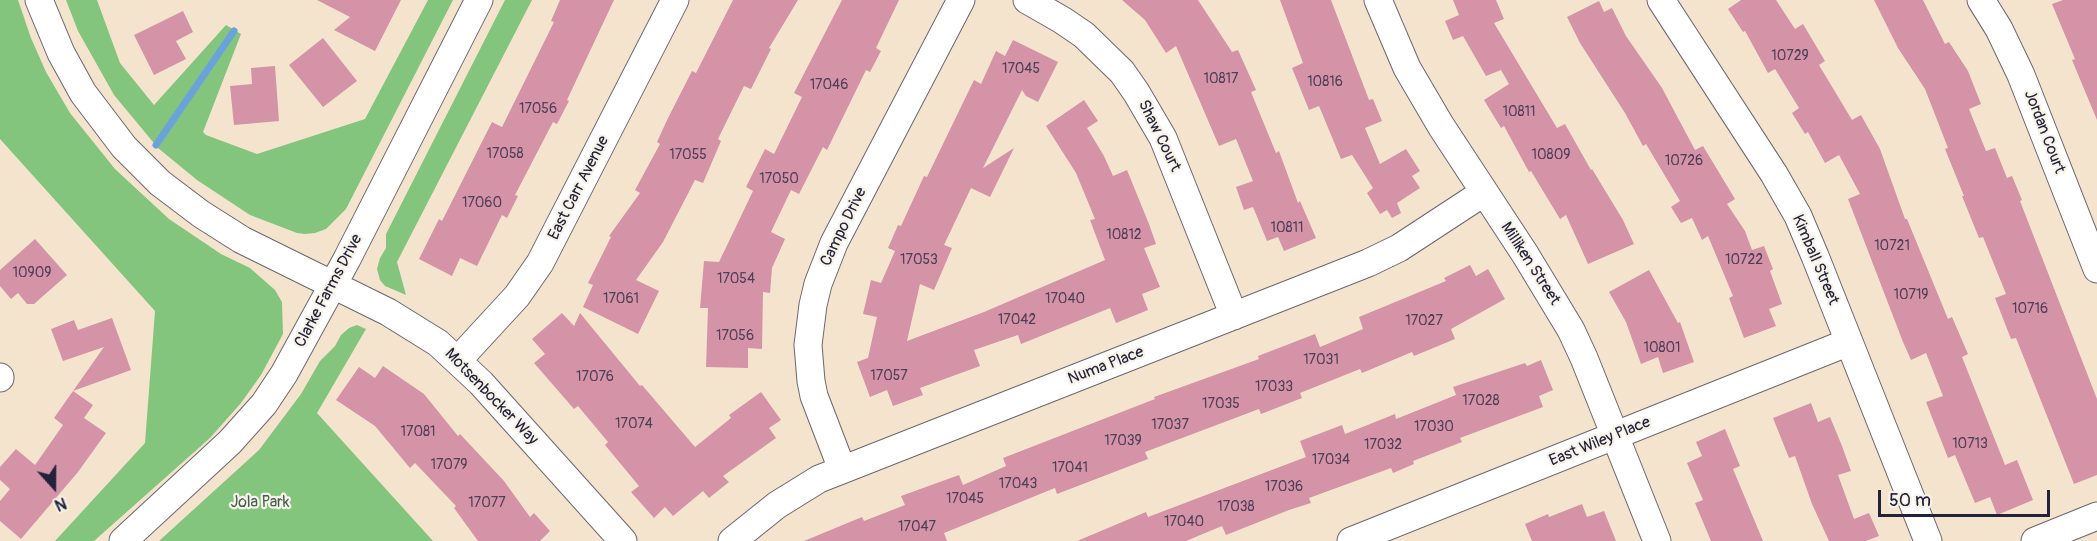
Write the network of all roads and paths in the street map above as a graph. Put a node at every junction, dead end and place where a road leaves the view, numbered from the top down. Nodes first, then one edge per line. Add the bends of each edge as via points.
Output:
1 (39, 0) edge
2 (479, 0) edge
3 (675, 0) edge
4 (961, 0) edge
5 (1027, 0) edge
6 (1378, 0) edge
7 (1661, 0) edge
8 (1981, 0) edge
9 (1484, 193) junction
10 (2097, 269) edge
11 (333, 284) junction
12 (1234, 316) junction
13 (1848, 342) junction
14 (458, 360) junction
15 (1614, 436) junction
16 (842, 469) junction
17 (2097, 516) edge
18 (123, 541) edge
19 (623, 541) edge
20 (732, 541) edge
21 (1351, 541) edge
22 (1657, 541) edge
23 (1928, 541) edge
24 (2035, 541) edge

1 - 11 street, Motsenbocker Way via 83,93 124,147 160,183 243,240
2 - 11 street, Clarke Farms Drive
3 - 14 street, East Carr Avenue via 540,263 517,296
4 - 16 street, Campo Drive via 834,243 818,284 808,362 814,396
5 - 12 street, Shaw Court via 1098,48 1122,72 1149,112
6 - 9 street, Milliken Street via 1407,68
7 - 13 street, Kimball Street via 1788,198
8 - 10 street, Jordan Court via 2021,75
9 - 12 street, Numa Place via 1399,248
9 - 15 street, Milliken Street via 1571,330
11 - 14 street, Motsenbocker Way via 406,322
11 - 18 street, Clarke Farms Drive via 284,374 253,417
12 - 16 street, Numa Place
13 - 15 street, East Wiley Place
13 - 23 street, Kimball Street
14 - 19 street, Motsenbocker Way
15 - 21 street, East Wiley Place
15 - 22 street, Milliken Street
16 - 20 street, Numa Place via 797,492
17 - 24 street

